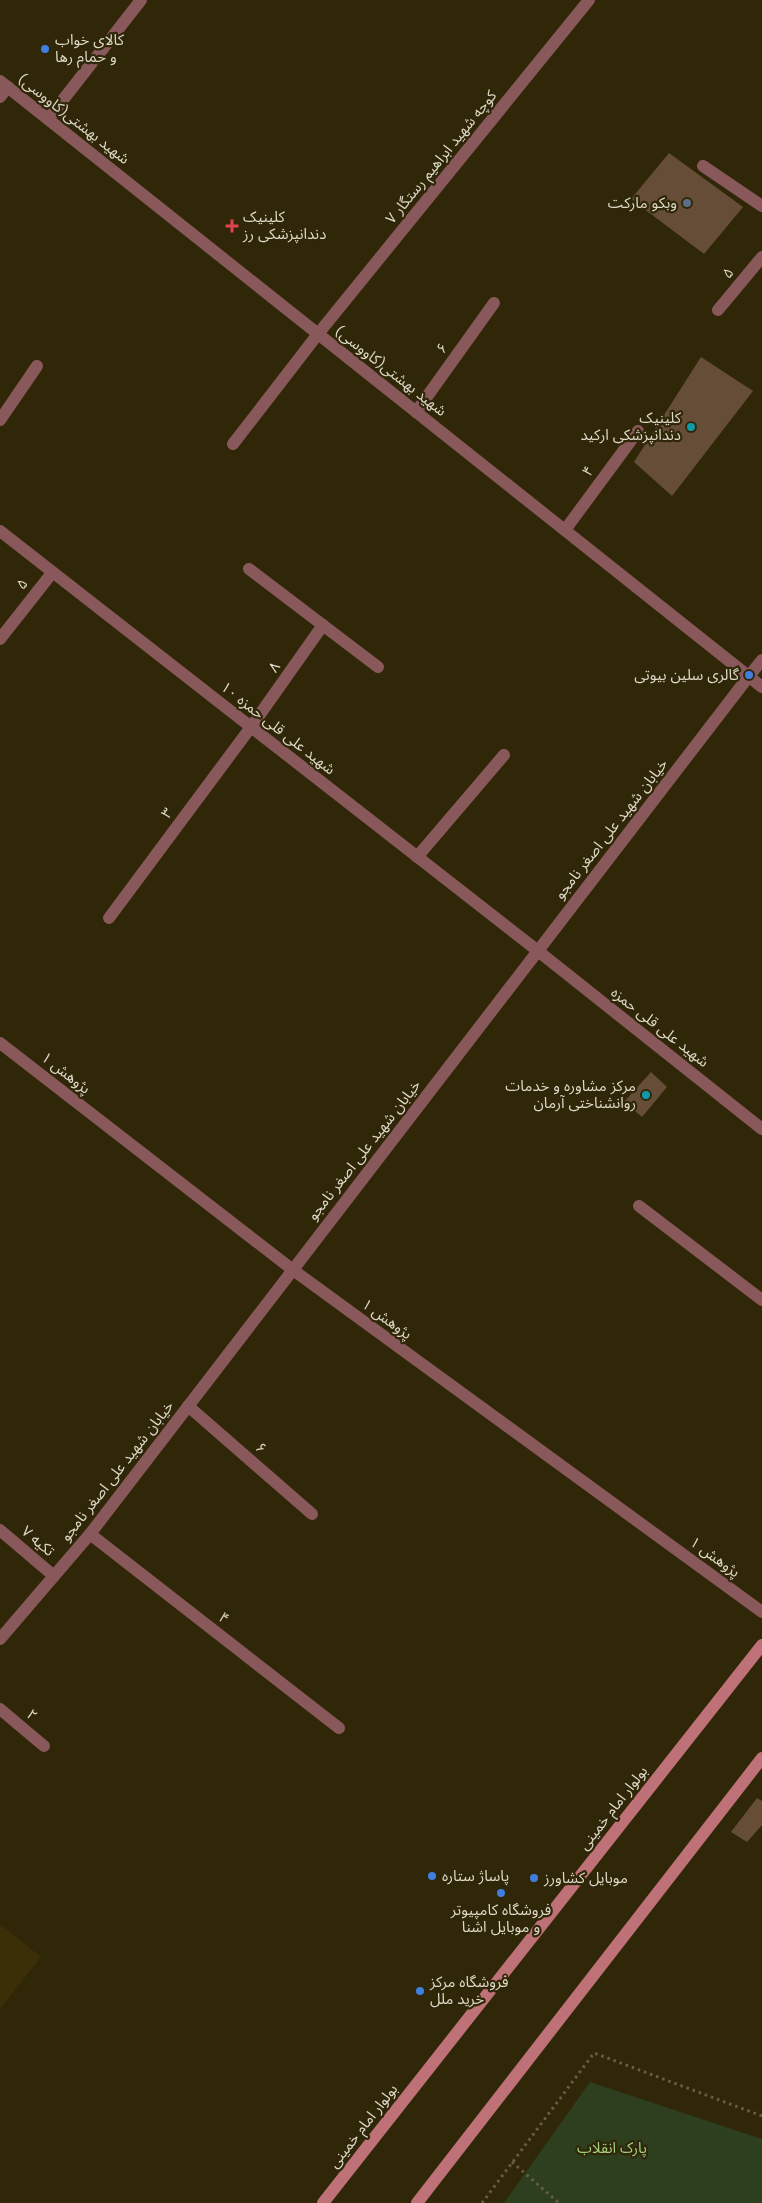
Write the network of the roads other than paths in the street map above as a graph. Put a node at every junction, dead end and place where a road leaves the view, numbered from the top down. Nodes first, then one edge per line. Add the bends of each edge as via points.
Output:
1 (141, 0) edge
2 (589, 0) edge
3 (3, 88) edge
4 (48, 119) junction
5 (703, 166) dead end
6 (762, 206) edge
7 (762, 257) edge
8 (494, 303) dead end
9 (718, 310) dead end
10 (318, 334) junction
11 (37, 366) dead end
12 (416, 412) junction
13 (0, 420) edge
14 (638, 431) dead end
15 (233, 444) dead end
16 (566, 530) junction
17 (0, 531) edge
18 (249, 569) dead end
19 (52, 573) junction
20 (323, 625) junction
21 (0, 639) edge
22 (762, 660) edge
23 (378, 667) dead end
24 (749, 676) junction
25 (762, 687) edge
26 (251, 728) junction
27 (504, 755) dead end
28 (418, 857) junction
29 (109, 918) dead end
30 (538, 951) junction
31 (2, 1049) edge
32 (762, 1129) edge
33 (639, 1206) dead end
34 (293, 1270) junction
35 (762, 1300) edge
36 (188, 1406) junction
37 (312, 1514) dead end
38 (0, 1530) edge
39 (90, 1534) junction
40 (54, 1576) junction
41 (762, 1612) edge
42 (0, 1639) edge
43 (762, 1645) edge
44 (0, 1709) edge
45 (339, 1728) dead end
46 (44, 1746) dead end
47 (762, 1758) edge
48 (323, 2203) edge
49 (417, 2203) edge

1 - 4 street
2 - 10 street, کوچه شهید ابراهیم رستگار ۷
3 - 4 street, شهید بهشتی(کاووسی)
4 - 10 street, شهید بهشتی(کاووسی)
5 - 6 street
7 - 9 street, ۵
8 - 12 street, ۶
10 - 12 street, شهید بهشتی(کاووسی)
10 - 15 street, کوچه شهید ابراهیم رستگار ۷
11 - 13 street
12 - 16 street, شهید بهشتی(کاووسی)
14 - 16 street, ۴
16 - 24 street, شهید بهشتی(کاووسی)
17 - 19 street, شهید علی قلی حمزه ۱۰
18 - 20 street
19 - 21 street, ۵
19 - 26 street, شهید علی قلی حمزه ۱۰
20 - 23 street
20 - 26 street, ۸
22 - 24 street, خیابان شهید علی اصغر نامجو
24 - 25 street, شهید بهشتی(کاووسی)
24 - 30 street, خیابان شهید علی اصغر نامجو
26 - 28 street, شهید علی قلی حمزه ۱۰
26 - 29 street, ۳
27 - 28 street
28 - 30 street, شهید علی قلی حمزه ۱۰
30 - 32 street, شهید علی قلی حمزه
30 - 34 street, خیابان شهید علی اصغر نامجو
31 - 34 street, پژوهش ۱
33 - 35 street
34 - 36 street, خیابان شهید علی اصغر نامجو
34 - 41 street, پژوهش ۱
36 - 37 street, ۶
36 - 39 street, خیابان شهید علی اصغر نامجو
38 - 40 street, تکیه ۷
39 - 40 street, خیابان شهید علی اصغر نامجو
39 - 45 street, ۴
40 - 42 street, خیابان شهید علی اصغر نامجو
43 - 48 main road, بولوار امام خمینی
44 - 46 street, ۲
47 - 49 main road

